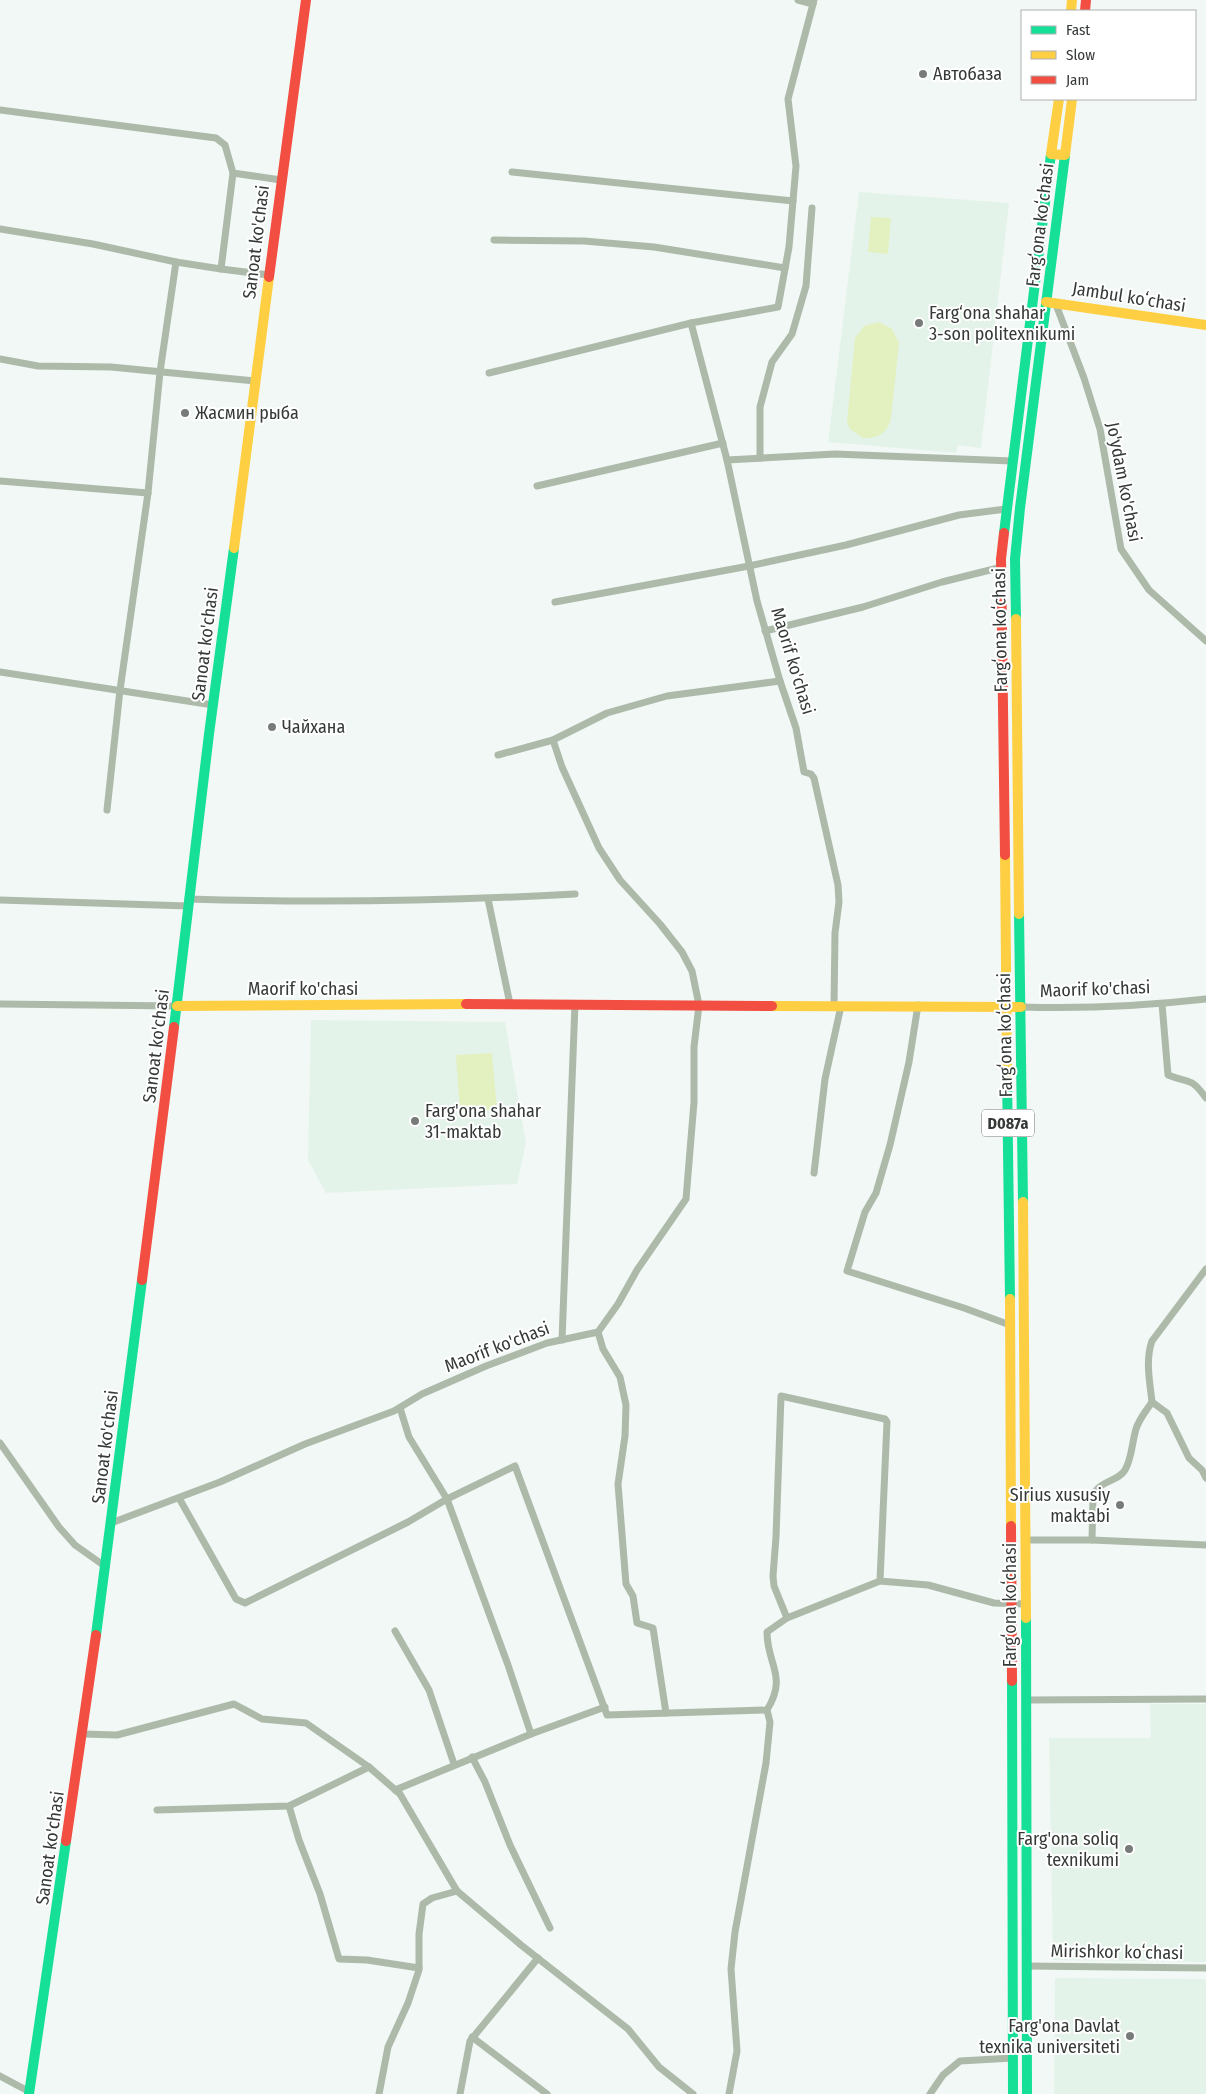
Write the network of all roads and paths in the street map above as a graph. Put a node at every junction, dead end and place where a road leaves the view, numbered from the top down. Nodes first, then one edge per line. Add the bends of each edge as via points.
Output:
1 (306, 0) edge
2 (798, 0) edge
3 (813, 2) edge
4 (1058, 100) edge
5 (1072, 100) edge
6 (0, 110) edge
7 (1051, 154) junction
8 (1065, 155) junction
9 (512, 172) dead end
10 (233, 173) junction
11 (281, 180) junction
12 (793, 201) junction
13 (812, 208) dead end
14 (0, 229) edge
15 (494, 240) dead end
16 (176, 262) junction
17 (785, 268) junction
18 (221, 269) junction
19 (268, 275) junction
20 (1051, 302) junction
21 (691, 323) junction
22 (1206, 325) edge
23 (0, 359) edge
24 (160, 372) junction
25 (489, 373) dead end
26 (255, 382) junction
27 (723, 443) junction
28 (760, 458) junction
29 (727, 460) junction
30 (1012, 461) junction
31 (0, 481) edge
32 (537, 486) dead end
33 (148, 493) junction
34 (1006, 509) junction
35 (749, 566) junction
36 (1002, 567) junction
37 (555, 602) dead end
38 (765, 631) junction
39 (1206, 640) edge
40 (0, 672) edge
41 (780, 681) junction
42 (120, 690) junction
43 (213, 705) junction
44 (553, 740) junction
45 (498, 755) dead end
46 (107, 810) dead end
47 (575, 894) dead end
48 (488, 899) junction
49 (0, 900) edge
50 (188, 902) junction
51 (1206, 999) edge
52 (0, 1004) edge
53 (510, 1004) junction
54 (576, 1004) junction
55 (1162, 1004) junction
56 (699, 1005) junction
57 (918, 1005) junction
58 (178, 1006) junction
59 (838, 1006) junction
60 (1007, 1007) junction
61 (1021, 1007) junction
62 (1206, 1098) edge
63 (814, 1173) dead end
64 (1206, 1269) edge
65 (1010, 1325) junction
66 (598, 1332) junction
67 (562, 1340) junction
68 (1152, 1402) junction
69 (400, 1408) junction
70 (0, 1443) edge
71 (1206, 1478) edge
72 (179, 1498) junction
73 (447, 1499) junction
74 (111, 1523) junction
75 (1026, 1540) junction
76 (1092, 1540) junction
77 (1205, 1546) edge
78 (106, 1567) junction
79 (880, 1581) junction
80 (1013, 1603) junction
81 (1026, 1604) junction
82 (787, 1618) junction
83 (395, 1631) dead end
84 (1206, 1699) edge
85 (1027, 1700) junction
86 (605, 1707) junction
87 (767, 1710) junction
88 (666, 1713) junction
89 (83, 1734) junction
90 (531, 1734) junction
91 (472, 1757) junction
92 (454, 1764) junction
93 (369, 1767) junction
94 (395, 1790) junction
95 (288, 1806) junction
96 (157, 1810) dead end
97 (457, 1891) junction
98 (1013, 1913) junction
99 (1026, 1913) junction
100 (550, 1928) dead end
101 (538, 1958) junction
102 (1027, 1966) junction
103 (419, 1968) junction
104 (1206, 1968) edge
105 (472, 2037) junction
106 (1013, 2058) junction
107 (1, 2076) edge
108 (30, 2093) edge
109 (379, 2094) edge
110 (460, 2094) edge
111 (547, 2094) edge
112 (693, 2094) edge
113 (729, 2094) edge
114 (930, 2094) edge
115 (1012, 2094) edge
116 (1027, 2094) edge

1 - 11 main road, Sanoat ko'chasi
2 - 3 street
3 - 12 street via 788,99 796,166
4 - 7 main road, Fargʻona koʻchasi
5 - 8 main road, Fargʻona koʻchasi
6 - 10 street via 216,138 225,144
7 - 8 main road
7 - 30 main road, Fargʻona koʻchasi / D087a
8 - 20 main road, Fargʻona koʻchasi / D087a
9 - 12 street
10 - 11 street
10 - 18 street
11 - 19 main road, Sanoat ko'chasi
12 - 17 street
13 - 28 street via 806,286 792,334 772,362 760,407
14 - 16 street
15 - 17 street via 584,241 644,246
16 - 18 street
16 - 24 street
17 - 21 street via 778,307
18 - 19 street
19 - 26 main road, Sanoat ko'chasi
20 - 22 main road, Jambul koʻchasi
20 - 39 street, Jo'ydam ko'chasi via 1084,378 1100,428 1121,549 1149,590
20 - 61 main road, Fargʻona koʻchasi / D087a via 1015,559
21 - 25 street
21 - 27 street, Maorif ko'chasi
23 - 24 street via 38,366 112,367
24 - 26 street
24 - 33 street
26 - 43 main road, Sanoat ko'chasi
27 - 29 street, Maorif ko'chasi
27 - 32 street
28 - 29 street
28 - 30 street via 835,454
29 - 35 street, Maorif ko'chasi
30 - 34 main road, Fargʻona koʻchasi / D087a
31 - 33 street
33 - 42 street
34 - 35 street via 959,515
34 - 36 main road, Fargʻona koʻchasi / D087a
35 - 37 street
35 - 38 street, Maorif ko'chasi
36 - 38 street
36 - 60 main road, Fargʻona koʻchasi / D087a
38 - 41 street, Maorif ko'chasi
40 - 42 street
41 - 44 street via 667,696 607,712
41 - 59 street, Maorif ko'chasi via 796,728 804,772 814,778 838,885 835,933
42 - 43 street
42 - 46 street
43 - 50 main road, Sanoat ko'chasi
44 - 45 street
44 - 56 street via 599,848 620,880 682,952 692,971
47 - 48 street
48 - 50 street
48 - 53 street
49 - 50 street
50 - 58 main road, Sanoat ko'chasi
51 - 55 street, Maorif ko'chasi
52 - 58 street
53 - 54 main road, Maorif ko'chasi
53 - 58 main road, Maorif ko'chasi
54 - 56 main road, Maorif ko'chasi
54 - 67 street
55 - 61 street, Maorif ko'chasi
55 - 62 street via 1168,1075 1196,1084
56 - 59 main road, Maorif ko'chasi
56 - 66 street via 686,1199
57 - 59 main road, Maorif ko'chasi
57 - 60 main road, Maorif ko'chasi
57 - 65 street via 890,1145 847,1271
58 - 74 main road, Sanoat ko'chasi
59 - 63 street
60 - 61 main road, Maorif ko'chasi
60 - 65 main road, Fargʻona koʻchasi / D087a
61 - 75 main road, Fargʻona koʻchasi / D087a
64 - 68 street via 1152,1341 1149,1377
65 - 80 main road, Fargʻona koʻchasi / D087a
66 - 67 street, Maorif ko'chasi
66 - 88 street via 603,1349 620,1376 626,1405 618,1484 626,1584 633,1596 637,1623 653,1628
67 - 69 street, Maorif ko'chasi via 486,1366 422,1394
68 - 71 street via 1167,1413 1189,1458
68 - 76 street via 1140,1420 1123,1473 1095,1490
69 - 72 street, Maorif ko'chasi
69 - 73 street via 409,1437
70 - 78 street via 59,1527 75,1545
72 - 73 street via 236,1599 245,1603 408,1522
72 - 74 street, Maorif ko'chasi
73 - 86 street via 515,1466
73 - 90 street
74 - 78 main road, Sanoat ko'chasi
75 - 76 street
75 - 81 main road, Fargʻona koʻchasi / D087a
76 - 77 street
78 - 89 main road, Sanoat ko'chasi
79 - 80 street via 928,1585 986,1602
79 - 82 street
79 - 82 street via 888,1422 781,1396 773,1576
80 - 81 street
80 - 98 main road, Fargʻona koʻchasi / D087a
81 - 85 main road, Fargʻona koʻchasi / D087a
82 - 87 street via 767,1632 778,1682
83 - 92 street via 429,1690
84 - 85 street
85 - 99 main road, Fargʻona koʻchasi / D087a
86 - 88 street via 607,1715
86 - 90 street
87 - 88 street
87 - 113 street via 770,1722 766,1763 731,1969 737,2051
89 - 93 street via 117,1735 234,1704 262,1719 306,1723
89 - 108 main road, Sanoat ko'chasi
90 - 91 street
91 - 92 street
91 - 100 street
92 - 94 street
93 - 94 street
93 - 95 street
94 - 97 street via 416,1818
95 - 96 street
95 - 103 street via 320,1894 339,1959
97 - 101 street
97 - 103 street via 423,1904
98 - 99 main road
98 - 106 main road, Fargʻona koʻchasi / D087a
99 - 102 main road, Fargʻona koʻchasi / D087a
101 - 105 street
101 - 112 street via 628,2029 659,2067
102 - 104 street, Mirishkor koʻchasi
102 - 116 main road, Fargʻona koʻchasi / D087a
103 - 109 street via 408,2003 388,2047
105 - 110 street
105 - 111 street
106 - 114 street via 960,2061 943,2075
106 - 115 main road, Fargʻona koʻchasi / D087a
107 - 108 street

